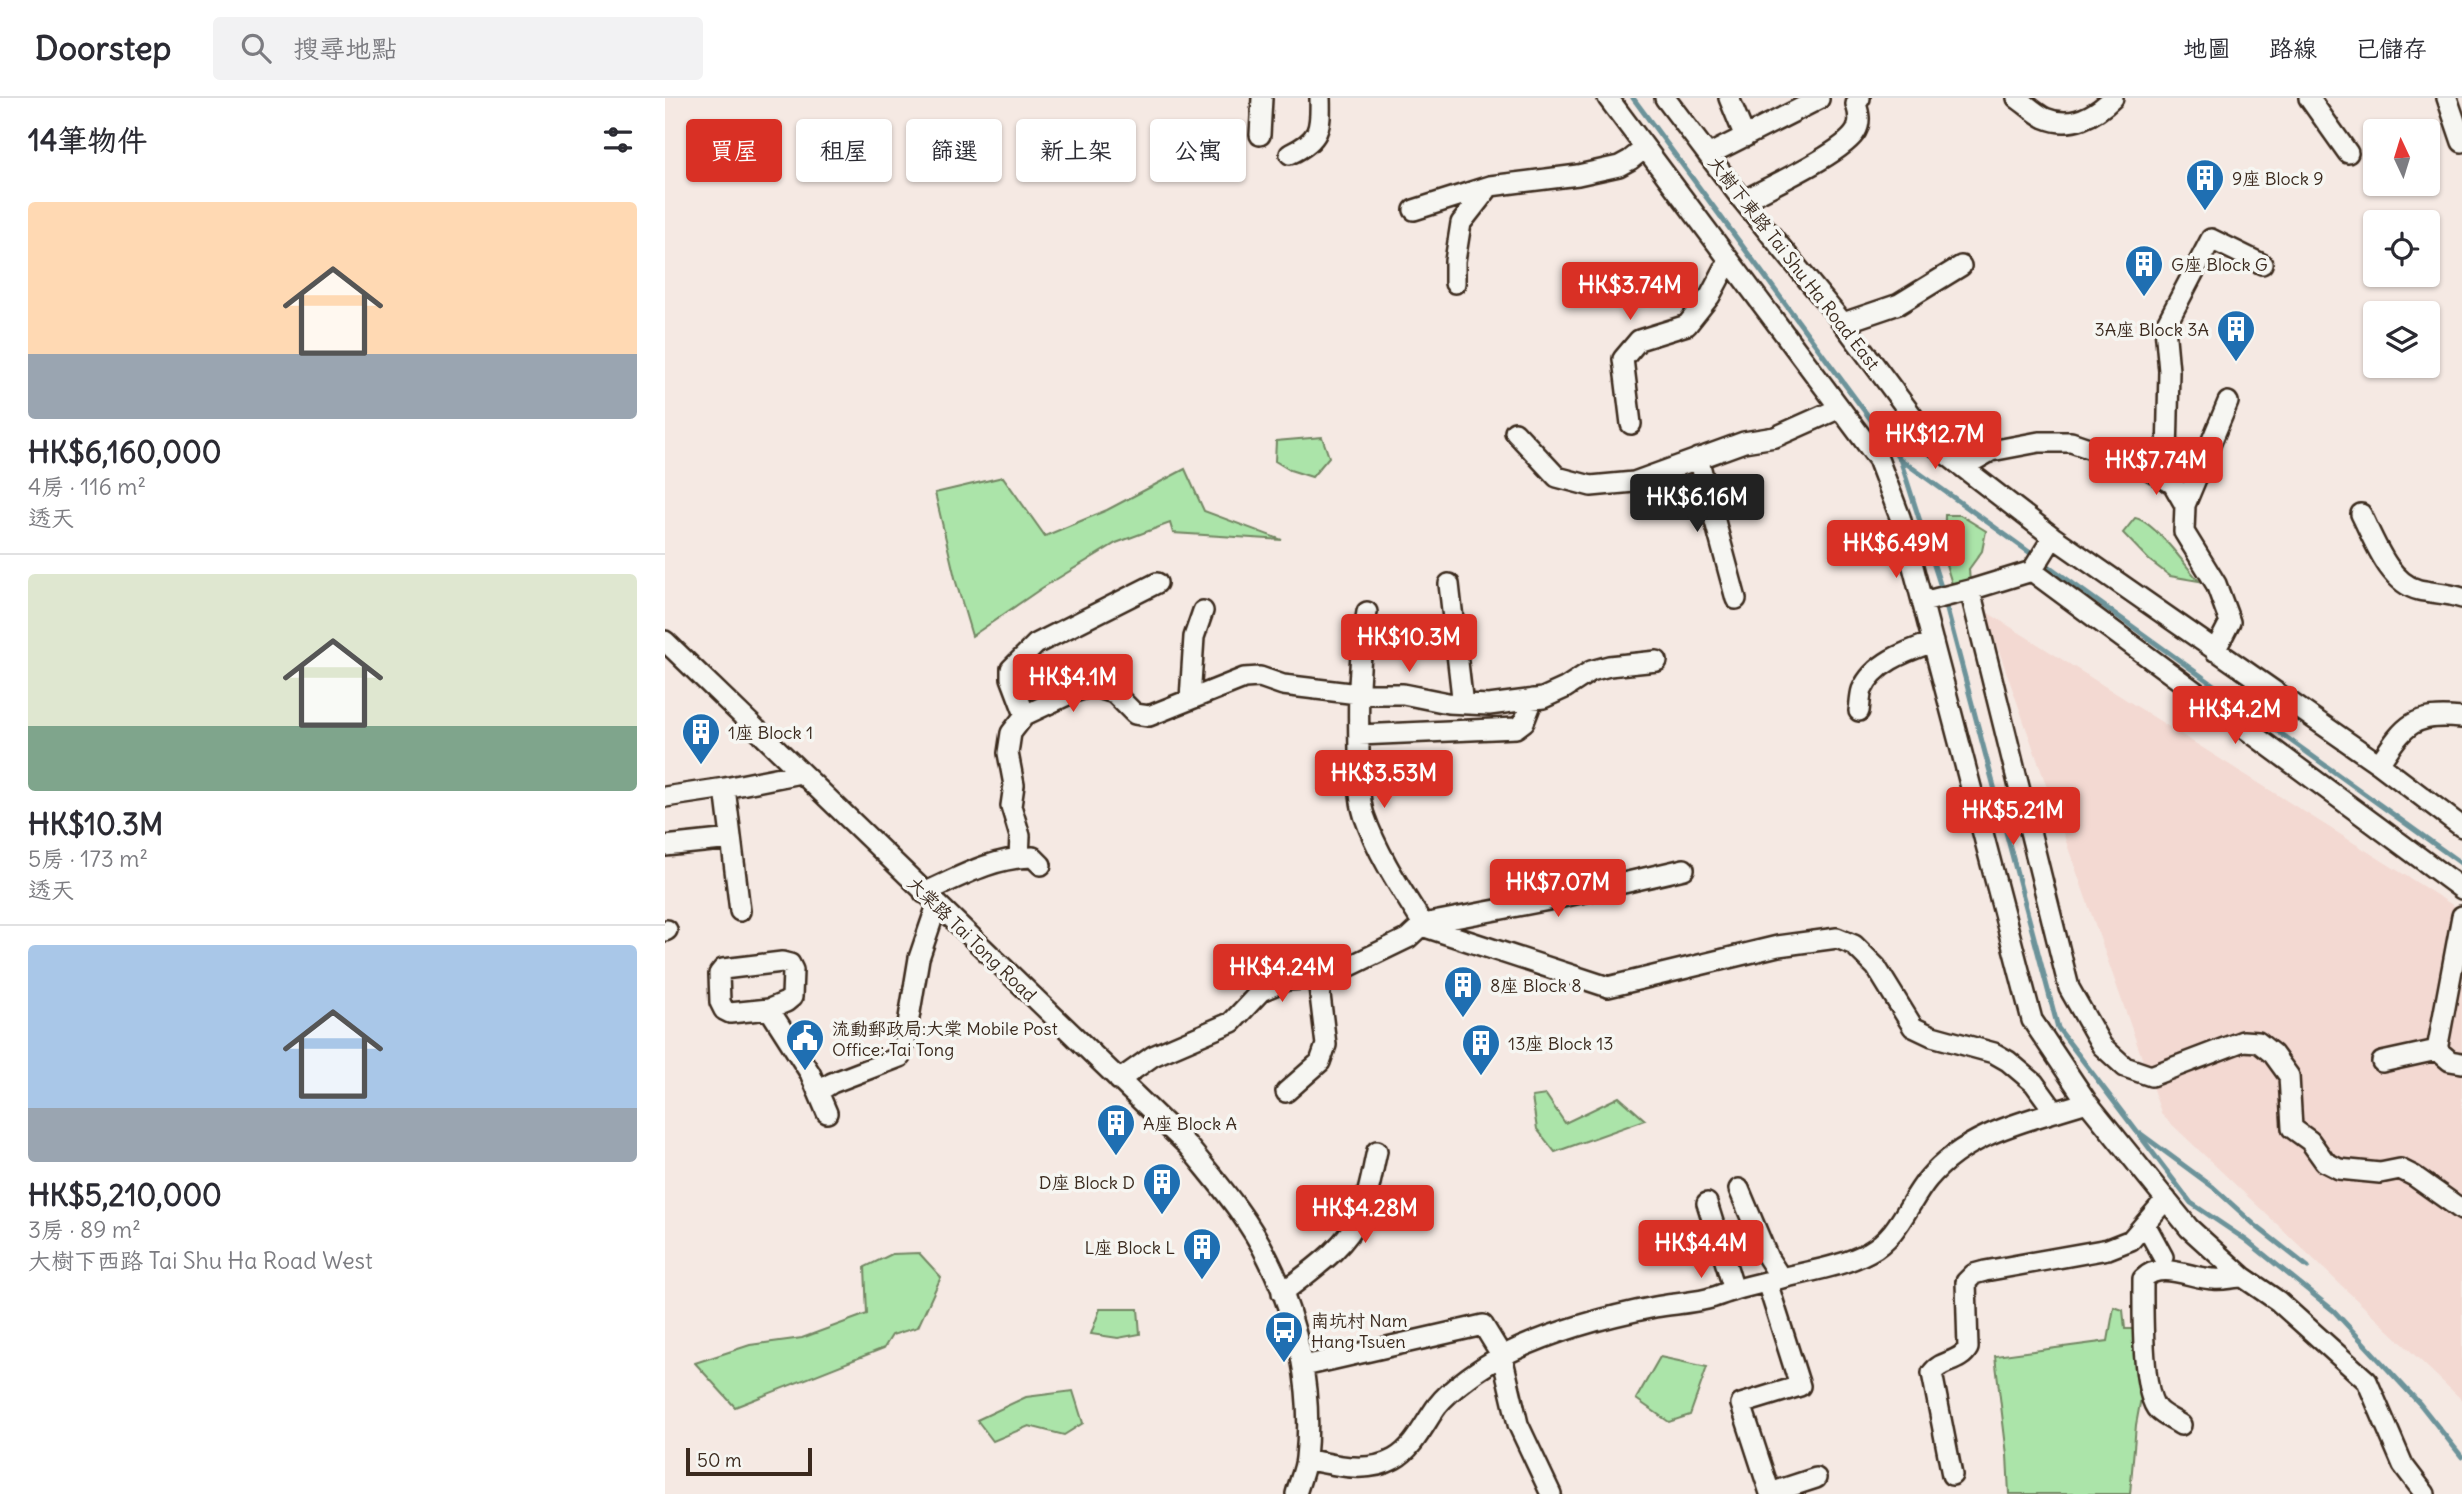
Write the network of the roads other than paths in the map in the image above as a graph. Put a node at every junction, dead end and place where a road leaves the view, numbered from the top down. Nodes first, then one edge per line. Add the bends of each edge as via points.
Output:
1 (1262, 98) edge
2 (1320, 98) edge
3 (1608, 98) edge
4 (1665, 98) edge
5 (1729, 98) edge
6 (1860, 98) edge
7 (2017, 98) edge
8 (2113, 98) edge
9 (2309, 98) edge
10 (2447, 98) edge
11 (1819, 99) edge
12 (1793, 104) edge
13 (1260, 135) dead end
14 (1745, 137) junction
15 (2462, 142) edge
16 (1645, 148) junction
17 (1290, 153) dead end
18 (2348, 153) dead end
19 (1708, 155) junction
20 (1490, 186) junction
21 (1743, 201) junction
22 (1414, 210) dead end
23 (1729, 260) junction
24 (2262, 264) dead end
25 (1961, 266) dead end
26 (1455, 283) dead end
27 (1843, 323) junction
28 (2228, 402) dead end
29 (1840, 408) junction
30 (1631, 424) dead end
31 (1515, 432) dead end
32 (1698, 458) junction
33 (1963, 467) junction
34 (2147, 468) junction
35 (2185, 505) junction
36 (2361, 514) dead end
37 (2051, 540) junction
38 (2034, 568) junction
39 (1157, 583) dead end
40 (1449, 584) dead end
41 (1970, 590) junction
42 (2462, 598) edge
43 (1736, 599) dead end
44 (1923, 602) junction
45 (1203, 611) dead end
46 (1367, 612) dead end
47 (665, 641) edge
48 (1933, 642) junction
49 (2215, 651) junction
50 (1657, 661) dead end
51 (1358, 694) junction
52 (1190, 699) junction
53 (1533, 699) junction
54 (1458, 703) junction
55 (1859, 711) dead end
56 (1025, 715) junction
57 (2462, 718) edge
58 (1359, 735) junction
59 (2379, 764) junction
60 (801, 773) junction
61 (725, 788) junction
62 (665, 797) edge
63 (2462, 827) edge
64 (731, 839) junction
65 (665, 846) edge
66 (1019, 857) junction
67 (1041, 865) dead end
68 (1684, 869) dead end
69 (2462, 889) edge
70 (931, 899) junction
71 (740, 911) dead end
72 (2462, 916) edge
73 (1423, 925) junction
74 (1318, 978) junction
75 (769, 1009) dead end
76 (2437, 1050) junction
77 (2382, 1062) dead end
78 (2462, 1063) edge
79 (1119, 1080) junction
80 (818, 1092) junction
81 (1286, 1092) dead end
82 (2087, 1102) junction
83 (2055, 1112) junction
84 (827, 1113) dead end
85 (1377, 1151) dead end
86 (1739, 1189) dead end
87 (2166, 1199) junction
88 (1707, 1203) dead end
89 (2462, 1210) edge
90 (2145, 1224) junction
91 (2163, 1257) dead end
92 (2243, 1276) junction
93 (1774, 1280) junction
94 (1734, 1290) junction
95 (1282, 1293) junction
96 (1502, 1356) junction
97 (1304, 1366) junction
98 (2181, 1425) dead end
99 (1306, 1459) junction
100 (1952, 1475) dead end
101 (1816, 1478) dead end
102 (1296, 1494) edge
103 (1551, 1494) edge
104 (2425, 1494) edge

1 - 13 street
2 - 17 street via 1317,135
3 - 16 street
4 - 19 street, 大樹下東路 Tai Shu Ha Road East
5 - 14 street
6 - 21 street via 1856,132 1835,151
7 - 8 street via 2046,118 2066,122 2101,110
9 - 18 street
10 - 15 street
11 - 12 street
12 - 14 street
14 - 19 street
16 - 20 street via 1619,166
16 - 23 street
19 - 21 street, 大樹下東路 Tai Shu Ha Road East
20 - 22 street
20 - 26 street via 1461,223
21 - 27 street, 大樹下東路 Tai Shu Ha Road East
23 - 29 street
23 - 30 street via 1710,296 1687,324 1639,341 1623,359
24 - 34 street via 2211,239 2165,327 2167,456
25 - 27 street via 1899,304
27 - 33 street, 大樹下東路 Tai Shu Ha Road East via 1934,444
28 - 35 street
29 - 32 street via 1775,437
29 - 44 street via 1878,459 1900,517
31 - 32 street via 1557,477 1591,486 1634,482
32 - 43 street
33 - 34 street via 1991,451 2039,442 2071,442
33 - 37 street, 大樹下東路 Tai Shu Ha Road East
34 - 35 street via 2173,484
35 - 49 street via 2184,531 2216,584 2230,622
36 - 42 street via 2402,583
37 - 38 street
37 - 49 street, 大樹下東路 Tai Shu Ha Road East
38 - 41 street
38 - 69 street
39 - 56 street via 1036,644 1022,656 1011,669 1011,678
40 - 54 street via 1462,697
41 - 44 street
41 - 89 street via 2069,988 2102,1046 2126,1067 2151,1076 2243,1041 2258,1042 2289,1076 2292,1128 2311,1141 2325,1162 2361,1173 2399,1169
44 - 48 street
45 - 52 street via 1194,637
46 - 51 street
47 - 60 street, 大棠路 Tai Tong Road
48 - 55 street via 1878,668 1862,690
48 - 82 street via 2032,1020
49 - 59 street, 大樹下東路 Tai Shu Ha Road East
50 - 53 street via 1591,671 1555,694
51 - 52 street via 1244,677
51 - 54 street via 1403,694
51 - 58 street
52 - 56 street via 1142,716 1114,693 1092,686
53 - 54 street via 1489,705
53 - 58 street via 1524,722 1516,728
56 - 66 street via 1011,733 1008,753
57 - 59 street via 2418,720 2401,731
58 - 73 street via 1363,813 1387,867
59 - 63 street, 大樹下東路 Tai Shu Ha Road East
60 - 61 street
60 - 70 street, 大棠路 Tai Tong Road
61 - 62 street
61 - 64 street
64 - 65 street
64 - 71 street
66 - 67 street via 1033,857
66 - 70 street via 981,867
68 - 73 street
70 - 79 street, 大棠路 Tai Tong Road
70 - 80 street via 899,1057
72 - 76 street
73 - 74 street via 1408,938
73 - 83 street via 1608,988 1778,946 1837,939 1854,945 1876,967 1913,1027 2008,1061 2034,1083
74 - 79 street via 1287,980 1261,991 1232,1023 1153,1056
74 - 81 street via 1326,1045 1320,1062
75 - 80 street
76 - 77 street
76 - 78 street via 2450,1061
79 - 95 street, 大棠路 Tai Tong Road via 1187,1146 1229,1197 1268,1258
80 - 84 street
82 - 83 street
82 - 87 street
83 - 93 street via 1973,1140 1950,1156 1928,1179 1892,1235 1871,1251
85 - 95 street via 1366,1199 1349,1233
86 - 93 street
87 - 90 street
87 - 92 street via 2189,1228
88 - 94 street
90 - 91 street
90 - 100 street via 2130,1240 2108,1249 1985,1271 1966,1282 1968,1348 1964,1356 1935,1368 1932,1374
92 - 98 street via 2213,1279 2160,1270 2143,1279 2151,1399 2158,1410
92 - 104 street via 2278,1301 2367,1381 2403,1465
93 - 94 street
93 - 101 street via 1800,1386 1741,1404 1770,1493
94 - 96 street via 1711,1299 1603,1320
95 - 97 street, 大棠路 Tai Tong Road
96 - 97 street via 1483,1325
96 - 99 street via 1439,1404 1415,1440 1394,1459 1367,1467
96 - 103 street via 1518,1424
97 - 99 street, 大棠路 Tai Tong Road
99 - 102 street, 大棠路 Tai Tong Road

